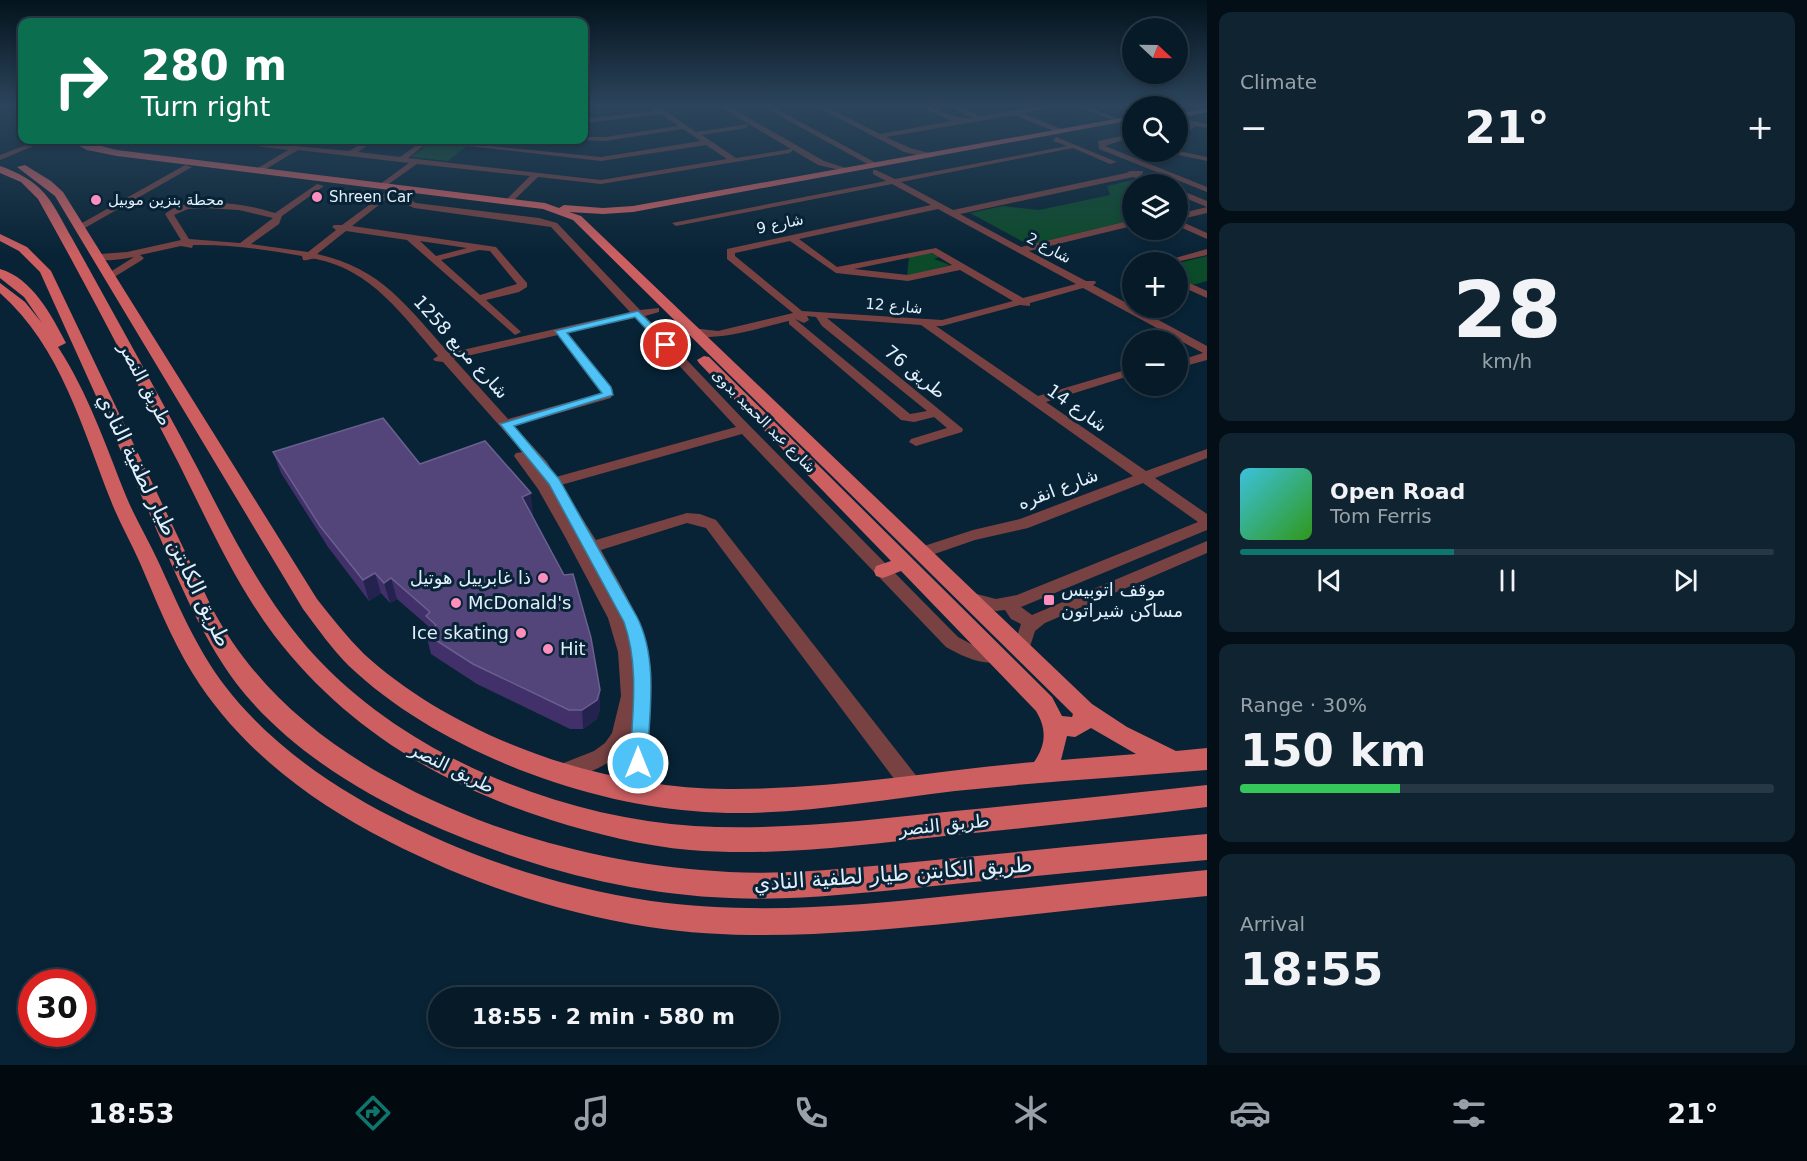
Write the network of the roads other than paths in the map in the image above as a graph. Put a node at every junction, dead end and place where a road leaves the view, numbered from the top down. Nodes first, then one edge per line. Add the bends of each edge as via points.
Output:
1 (109, 156) edge
2 (143, 156) edge
3 (281, 156) edge
4 (364, 156) edge
5 (407, 156) edge
6 (460, 156) edge
7 (567, 156) edge
8 (624, 156) edge
9 (728, 156) edge
10 (761, 156) edge
11 (798, 156) edge
12 (801, 156) edge
13 (854, 156) edge
14 (903, 156) edge
15 (950, 156) edge
16 (1029, 156) edge
17 (1089, 156) edge
18 (1098, 156) edge
19 (1193, 156) joint
20 (0, 158) edge
21 (1207, 158) edge
22 (401, 160) junction
23 (734, 160) junction
24 (416, 161) junction
25 (1137, 162) edge
26 (1163, 162) edge
27 (449, 165) junction
28 (185, 167) junction
29 (0, 168) edge
30 (820, 168) junction
31 (878, 169) junction
32 (1207, 169) edge
33 (256, 171) junction
34 (1161, 172) junction
35 (1137, 174) joint
36 (536, 175) junction
37 (1122, 177) edge
38 (896, 181) junction
39 (320, 186) junction
40 (1207, 190) edge
41 (390, 191) junction
42 (1188, 195) edge
43 (510, 201) junction
44 (1207, 205) edge
45 (544, 206) junction
46 (939, 206) junction
47 (1188, 210) edge
48 (956, 212) junction
49 (1188, 213) edge
50 (276, 216) junction
51 (614, 216) junction
52 (676, 223) dead end
53 (79, 225) junction
54 (1122, 226) edge
55 (340, 227) junction
56 (1188, 227) edge
57 (1122, 230) edge
58 (408, 236) junction
59 (1207, 236) edge
60 (0, 237) edge
61 (791, 237) junction
62 (187, 244) junction
63 (242, 246) junction
64 (484, 246) junction
65 (1027, 251) junction
66 (1207, 252) edge
67 (100, 257) junction
68 (137, 257) junction
69 (303, 257) junction
70 (1188, 257) edge
71 (434, 259) junction
72 (963, 266) junction
73 (836, 270) junction
74 (0, 273) edge
75 (111, 276) junction
76 (1093, 286) junction
77 (1188, 286) edge
78 (1207, 286) edge
79 (0, 287) edge
80 (1195, 289) junction
81 (1207, 295) edge
82 (478, 299) junction
83 (1122, 299) edge
84 (1026, 304) junction
85 (643, 308) junction
86 (821, 317) junction
87 (1155, 318) edge
88 (799, 319) junction
89 (845, 322) junction
90 (936, 327) junction
91 (834, 330) junction
92 (560, 331) junction
93 (692, 331) junction
94 (515, 332) junction
95 (710, 349) junction
96 (1206, 349) edge
97 (1188, 354) edge
98 (438, 355) junction
99 (1188, 359) edge
100 (1122, 375) edge
101 (69, 378) junction
102 (1122, 382) edge
103 (1045, 402) junction
104 (937, 412) junction
105 (506, 424) junction
106 (741, 425) junction
107 (515, 442) junction
108 (916, 442) dead end
109 (1207, 453) edge
110 (1148, 474) junction
111 (552, 479) junction
112 (1207, 510) edge
113 (1207, 522) edge
114 (592, 547) junction
115 (1207, 547) edge
116 (912, 558) junction
117 (883, 571) junction
118 (966, 598) junction
119 (1010, 604) junction
120 (1032, 623) junction
121 (1021, 651) junction
122 (996, 656) junction
123 (1084, 711) junction
124 (1056, 725) junction
125 (1207, 759) edge
126 (1175, 762) junction
127 (563, 772) junction
128 (1041, 772) junction
129 (911, 785) junction
130 (647, 795) junction
131 (1207, 796) edge
132 (1207, 847) edge
133 (1207, 883) edge

1 - 28 main road, شارع عبد الحميد بدوى
2 - 33 main road, شارع عبد الحميد بدوى
3 - 33 street
4 - 22 street
5 - 22 street
6 - 27 street
7 - 8 street via 604,159
9 - 23 street
10 - 23 street
11 - 30 street
12 - 30 street
13 - 31 street, شارع 2
14 - 31 main road, شارع عبد الحميد بدوى
15 - 31 main road, شارع عبد الحميد بدوى
16 - 38 street
17 - 35 street
18 - 35 street
19 - 21 street
19 - 32 street via 1188,164
20 - 53 main road, طريق النصر via 48,183
22 - 24 street
23 - 36 street via 604,182
24 - 27 street
24 - 41 street
25 - 34 street
26 - 34 street
27 - 36 street via 497,167
28 - 39 main road, شارع عبد الحميد بدوى
28 - 53 street
29 - 131 main road, طريق النصر via 24,180 42,197 278,626 305,661 340,695 381,730 431,761 488,787 552,809 620,828 691,837 765,840 837,836
30 - 31 main road, شارع عبد الحميد بدوى
30 - 51 main road, شارع عبد الحميد بدوى
31 - 38 street, شارع 2
31 - 51 main road, شارع عبد الحميد بدوى
33 - 41 main road, شارع عبد الحميد بدوى
34 - 40 street
36 - 43 street
37 - 48 street
38 - 46 street, شارع 2
38 - 48 street, شارع 2
38 - 52 street
39 - 41 main road, شارع عبد الحميد بدوى
39 - 50 street
41 - 43 main road, شارع عبد الحميد بدوى
41 - 55 street
41 - 85 main road, شارع عبد الحميد بدوى via 532,212 563,221
42 - 44 street
43 - 45 main road, شارع عبد الحميد بدوى
44 - 47 street
44 - 49 street
45 - 51 main road, شارع عبد الحميد بدوى
45 - 93 main road, شارع عبد الحميد بدوى via 572,215 598,231
46 - 48 street, شارع 2
46 - 61 street, شارع 9
48 - 65 street, شارع 2
50 - 62 street via 201,204 179,207 169,214
50 - 63 street via 276,222
53 - 67 main road, طريق النصر
54 - 65 street
55 - 58 street
55 - 69 street
56 - 59 street
57 - 65 street
58 - 64 street
58 - 71 street
60 - 132 main road, طريق الكابتن طيار لطفية النادي via 23,249 45,272 202,608 231,659 250,684 303,733 386,790 485,836 538,853 630,873 727,885 830,882
61 - 73 street
61 - 88 street, شارع 9 via 728,254
62 - 63 street, شارع مربع 1258 via 204,241
62 - 68 street, شارع مربع 1258
62 - 69 street, شارع مربع 1258
63 - 69 street, شارع مربع 1258
64 - 71 street
64 - 82 street via 497,251 523,285
65 - 76 street, شارع 2
66 - 70 street
67 - 68 street, شارع مربع 1258
67 - 75 main road, طريق النصر
68 - 75 street, شارع مربع 1258
69 - 98 street, شارع مربع 1258 via 349,272 380,291
71 - 82 street
72 - 73 street via 908,278
72 - 73 street via 929,250
72 - 84 street
74 - 101 main road via 27,291 41,308 60,346
75 - 127 main road, طريق النصر via 310,604 335,637 396,692 434,717
76 - 83 street, شارع 2
76 - 84 street, شارع 12
76 - 96 street, شارع 2
77 - 80 street
78 - 80 street
79 - 101 main road, طريق الكابتن طيار لطفية النادي via 24,307
80 - 81 street
82 - 94 street
84 - 90 street, شارع 12
85 - 92 street
85 - 94 street
85 - 106 street
85 - 116 main road, شارع عبد الحميد بدوى
86 - 88 street, شارع 12
86 - 89 street, شارع 12
86 - 90 street, شارع 12
86 - 91 street, طريق 76
87 - 96 street
88 - 93 street, شارع 12 via 718,334
88 - 95 street, شارع 12 via 721,340
88 - 104 street via 905,416
89 - 90 street, شارع 12
89 - 91 street
90 - 103 street, شارع 14
91 - 104 street, طريق 76
92 - 98 street
92 - 105 street via 607,395
93 - 95 main road, شارع عبد الحميد بدوى
94 - 98 street
95 - 116 main road, شارع عبد الحميد بدوى
96 - 97 street
96 - 99 street
98 - 105 street, شارع مربع 1258
98 - 107 street, شارع مربع 1258
100 - 103 street
101 - 133 main road, طريق الكابتن طيار لطفية النادي via 110,470 119,500 183,638 223,700 250,730 316,787 432,851 486,873 575,899 652,914 738,921 844,920
102 - 103 street
103 - 110 street, شارع 14
104 - 108 street, طريق 76 via 956,430
105 - 107 street, شارع مربع 1258
106 - 111 street
106 - 117 street
107 - 111 street, شارع مربع 1258
107 - 127 street, شارع مربع 1258 via 578,547 624,636 627,654 627,710 618,740 595,761
109 - 110 street, شارع انقره
110 - 112 street, شارع 14
110 - 113 street, شارع 14
110 - 116 street, شارع انقره via 1023,524 973,535
111 - 114 street, شارع مربع 1258
113 - 119 street
114 - 129 street via 687,519 711,524
114 - 130 street, شارع مربع 1258 via 637,638 643,690 637,753
115 - 120 street
116 - 117 main road
116 - 118 main road, شارع عبد الحميد بدوى
116 - 122 main road, شارع عبد الحميد بدوى
117 - 122 street via 952,642 970,652
118 - 119 street
118 - 121 main road, شارع عبد الحميد بدوى
119 - 120 street
120 - 121 street via 1023,635
121 - 123 main road, شارع عبد الحميد بدوى
122 - 124 main road, شارع عبد الحميد بدوى via 1044,704
123 - 124 main road via 1083,721 1075,727
123 - 126 main road, شارع عبد الحميد بدوى
124 - 128 main road via 1056,748
125 - 126 main road, طريق النصر
126 - 128 main road, طريق النصر
127 - 130 main road, طريق النصر
128 - 129 main road, طريق النصر
129 - 130 main road, طريق النصر via 754,800

